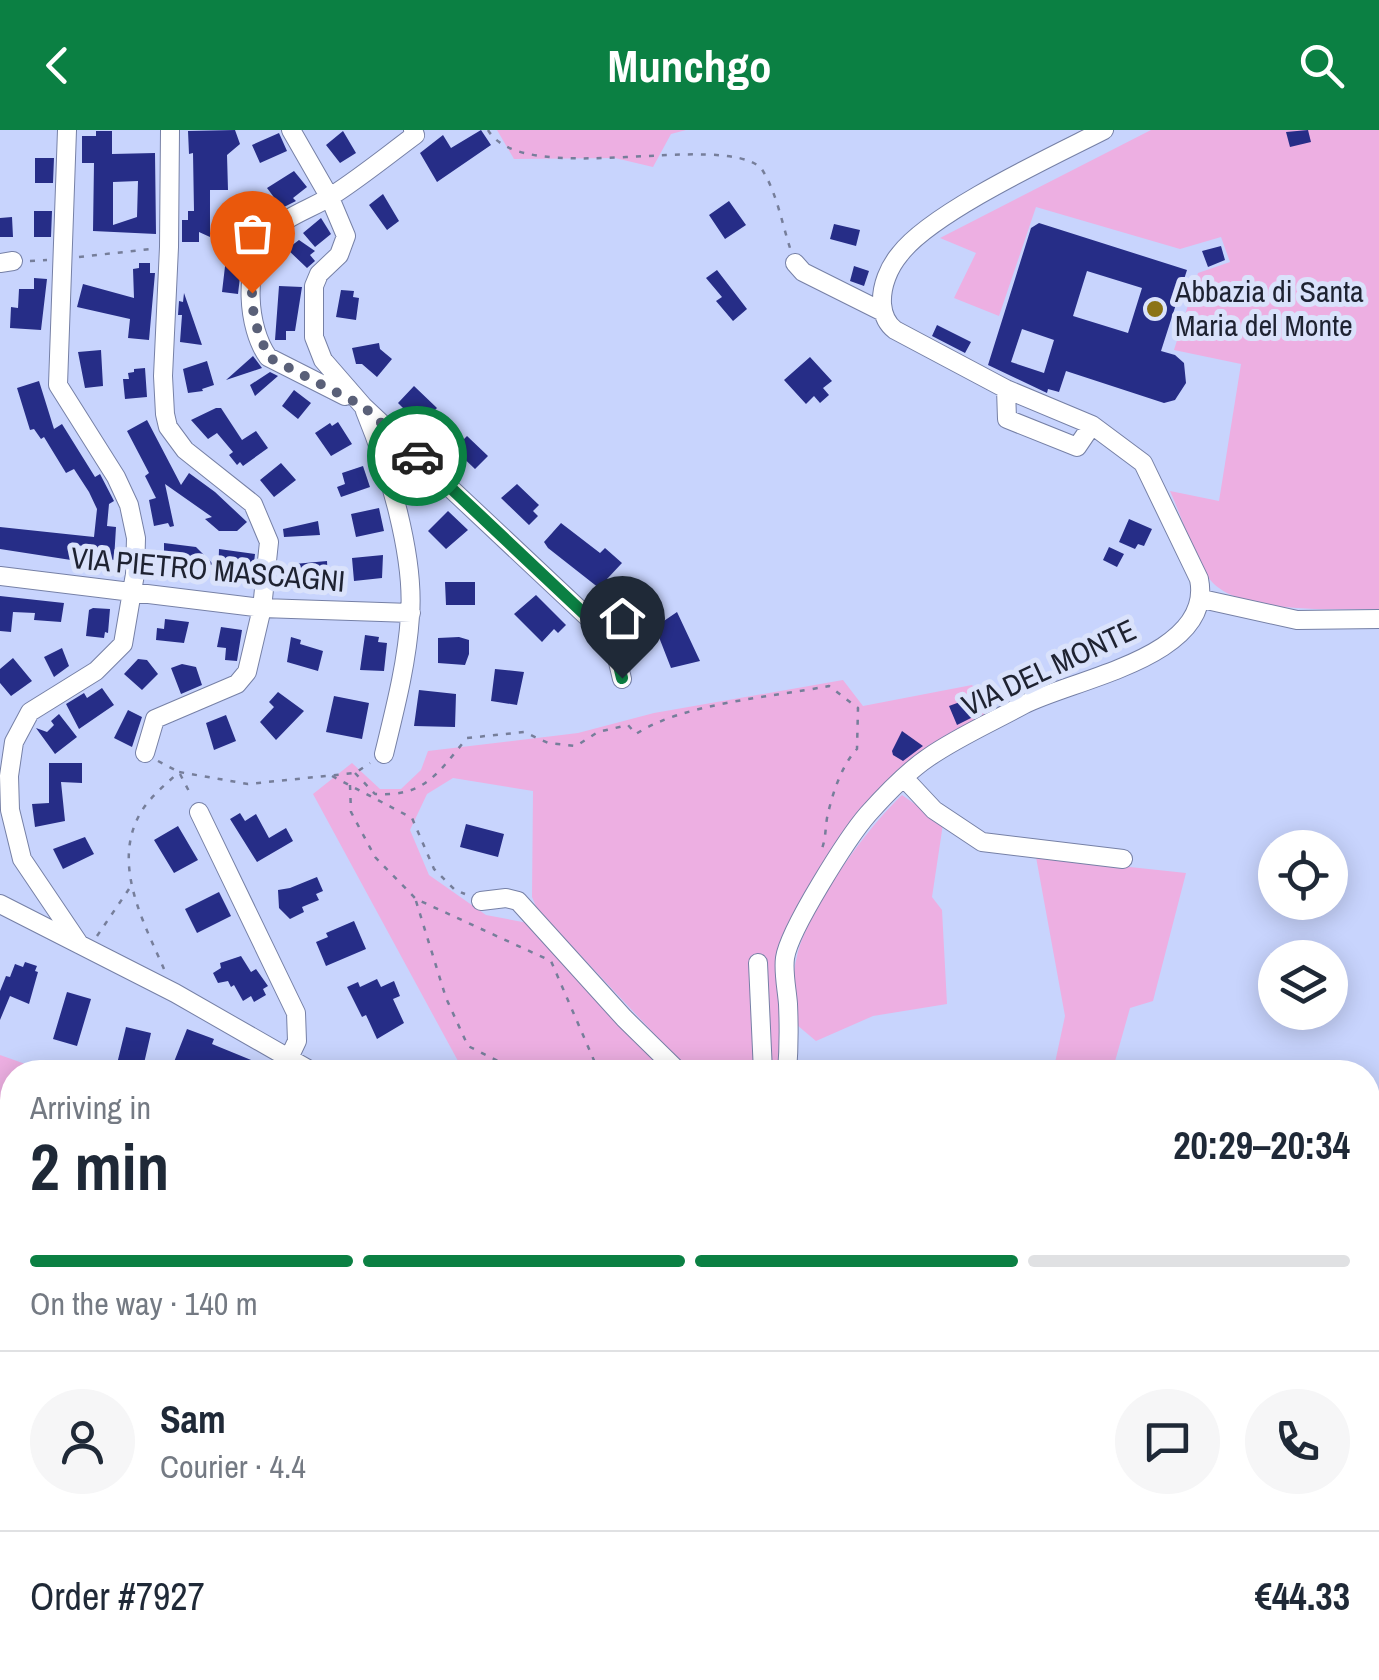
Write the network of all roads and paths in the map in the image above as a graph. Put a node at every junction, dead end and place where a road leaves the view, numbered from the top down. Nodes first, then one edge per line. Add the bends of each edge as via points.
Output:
1 (67, 130) edge
2 (170, 130) edge
3 (292, 130) edge
4 (413, 130) edge
5 (488, 130) edge
6 (1104, 130) edge
7 (712, 148) dead end
8 (578, 152) dead end
9 (330, 198) junction
10 (169, 247) junction
11 (64, 259) junction
12 (7, 262) edge
13 (795, 264) joint
14 (883, 312) junction
15 (1006, 388) junction
16 (363, 406) junction
17 (1092, 425) junction
18 (0, 576) edge
19 (132, 594) junction
20 (1202, 598) junction
21 (262, 608) junction
22 (411, 613) junction
23 (1379, 619) edge
24 (622, 678) dead end
25 (144, 753) joint
26 (384, 754) joint
27 (330, 775) dead end
28 (905, 779) junction
29 (350, 785) junction
30 (200, 812) joint
31 (819, 855) dead end
32 (1123, 859) dead end
33 (131, 886) dead end
34 (416, 899) junction
35 (481, 902) joint
36 (0, 904) edge
37 (804, 913) junction
38 (780, 933) dead end
39 (84, 947) junction
40 (758, 964) dead end
41 (288, 1060) joint
42 (496, 1060) edge
43 (594, 1060) edge
44 (667, 1060) edge
45 (763, 1060) edge
46 (788, 1060) edge

1 - 11 street
2 - 10 street
3 - 9 street
4 - 9 street via 416,135
5 - 8 path via 514,150
6 - 14 street via 918,235 890,269
7 - 13 path via 745,154 760,166
9 - 16 street via 346,236 316,280 314,337 323,360
9 - 16 street via 282,224 261,246 252,281 254,320 268,357
10 - 11 path
10 - 21 street via 163,376 168,427 260,517 269,542
11 - 12 path
11 - 19 street via 58,385 130,505 136,538
13 - 14 street
14 - 15 street via 895,330
15 - 17 street
15 - 17 street via 1008,420 1077,447
16 - 22 street via 403,535
16 - 24 street via 613,641
17 - 20 street via 1143,463 1200,579
18 - 19 street, VIA PIETRO MASCAGNI
19 - 21 street, VIA PIETRO MASCAGNI
19 - 39 street via 123,644 96,671 30,712 10,759 10,810 22,859
20 - 23 street via 1297,620
20 - 28 street, VIA DEL MONTE via 1194,620 1170,641 1130,665 1028,702 928,758
21 - 22 street, VIA PIETRO MASCAGNI
21 - 25 street via 247,672 237,684 156,719
22 - 26 street
25 - 30 path via 179,772
26 - 31 path via 354,773 376,794 404,796 434,778 467,738 524,732 548,744 576,746 598,732 628,726 636,734 682,714 829,686 858,708 857,749 846,761
27 - 29 path
28 - 32 street via 934,810 982,842
28 - 37 street, VIA DEL MONTE via 866,816
29 - 34 path via 352,812 374,857
29 - 35 path via 412,818 434,869
30 - 41 street via 296,1013 297,1041
33 - 39 path
34 - 42 path via 468,1046
34 - 43 path via 551,961
35 - 44 street via 518,901
36 - 39 street
37 - 38 street via 791,932
37 - 46 street, VIA DEL MONTE via 785,958
39 - 41 street
40 - 45 street

